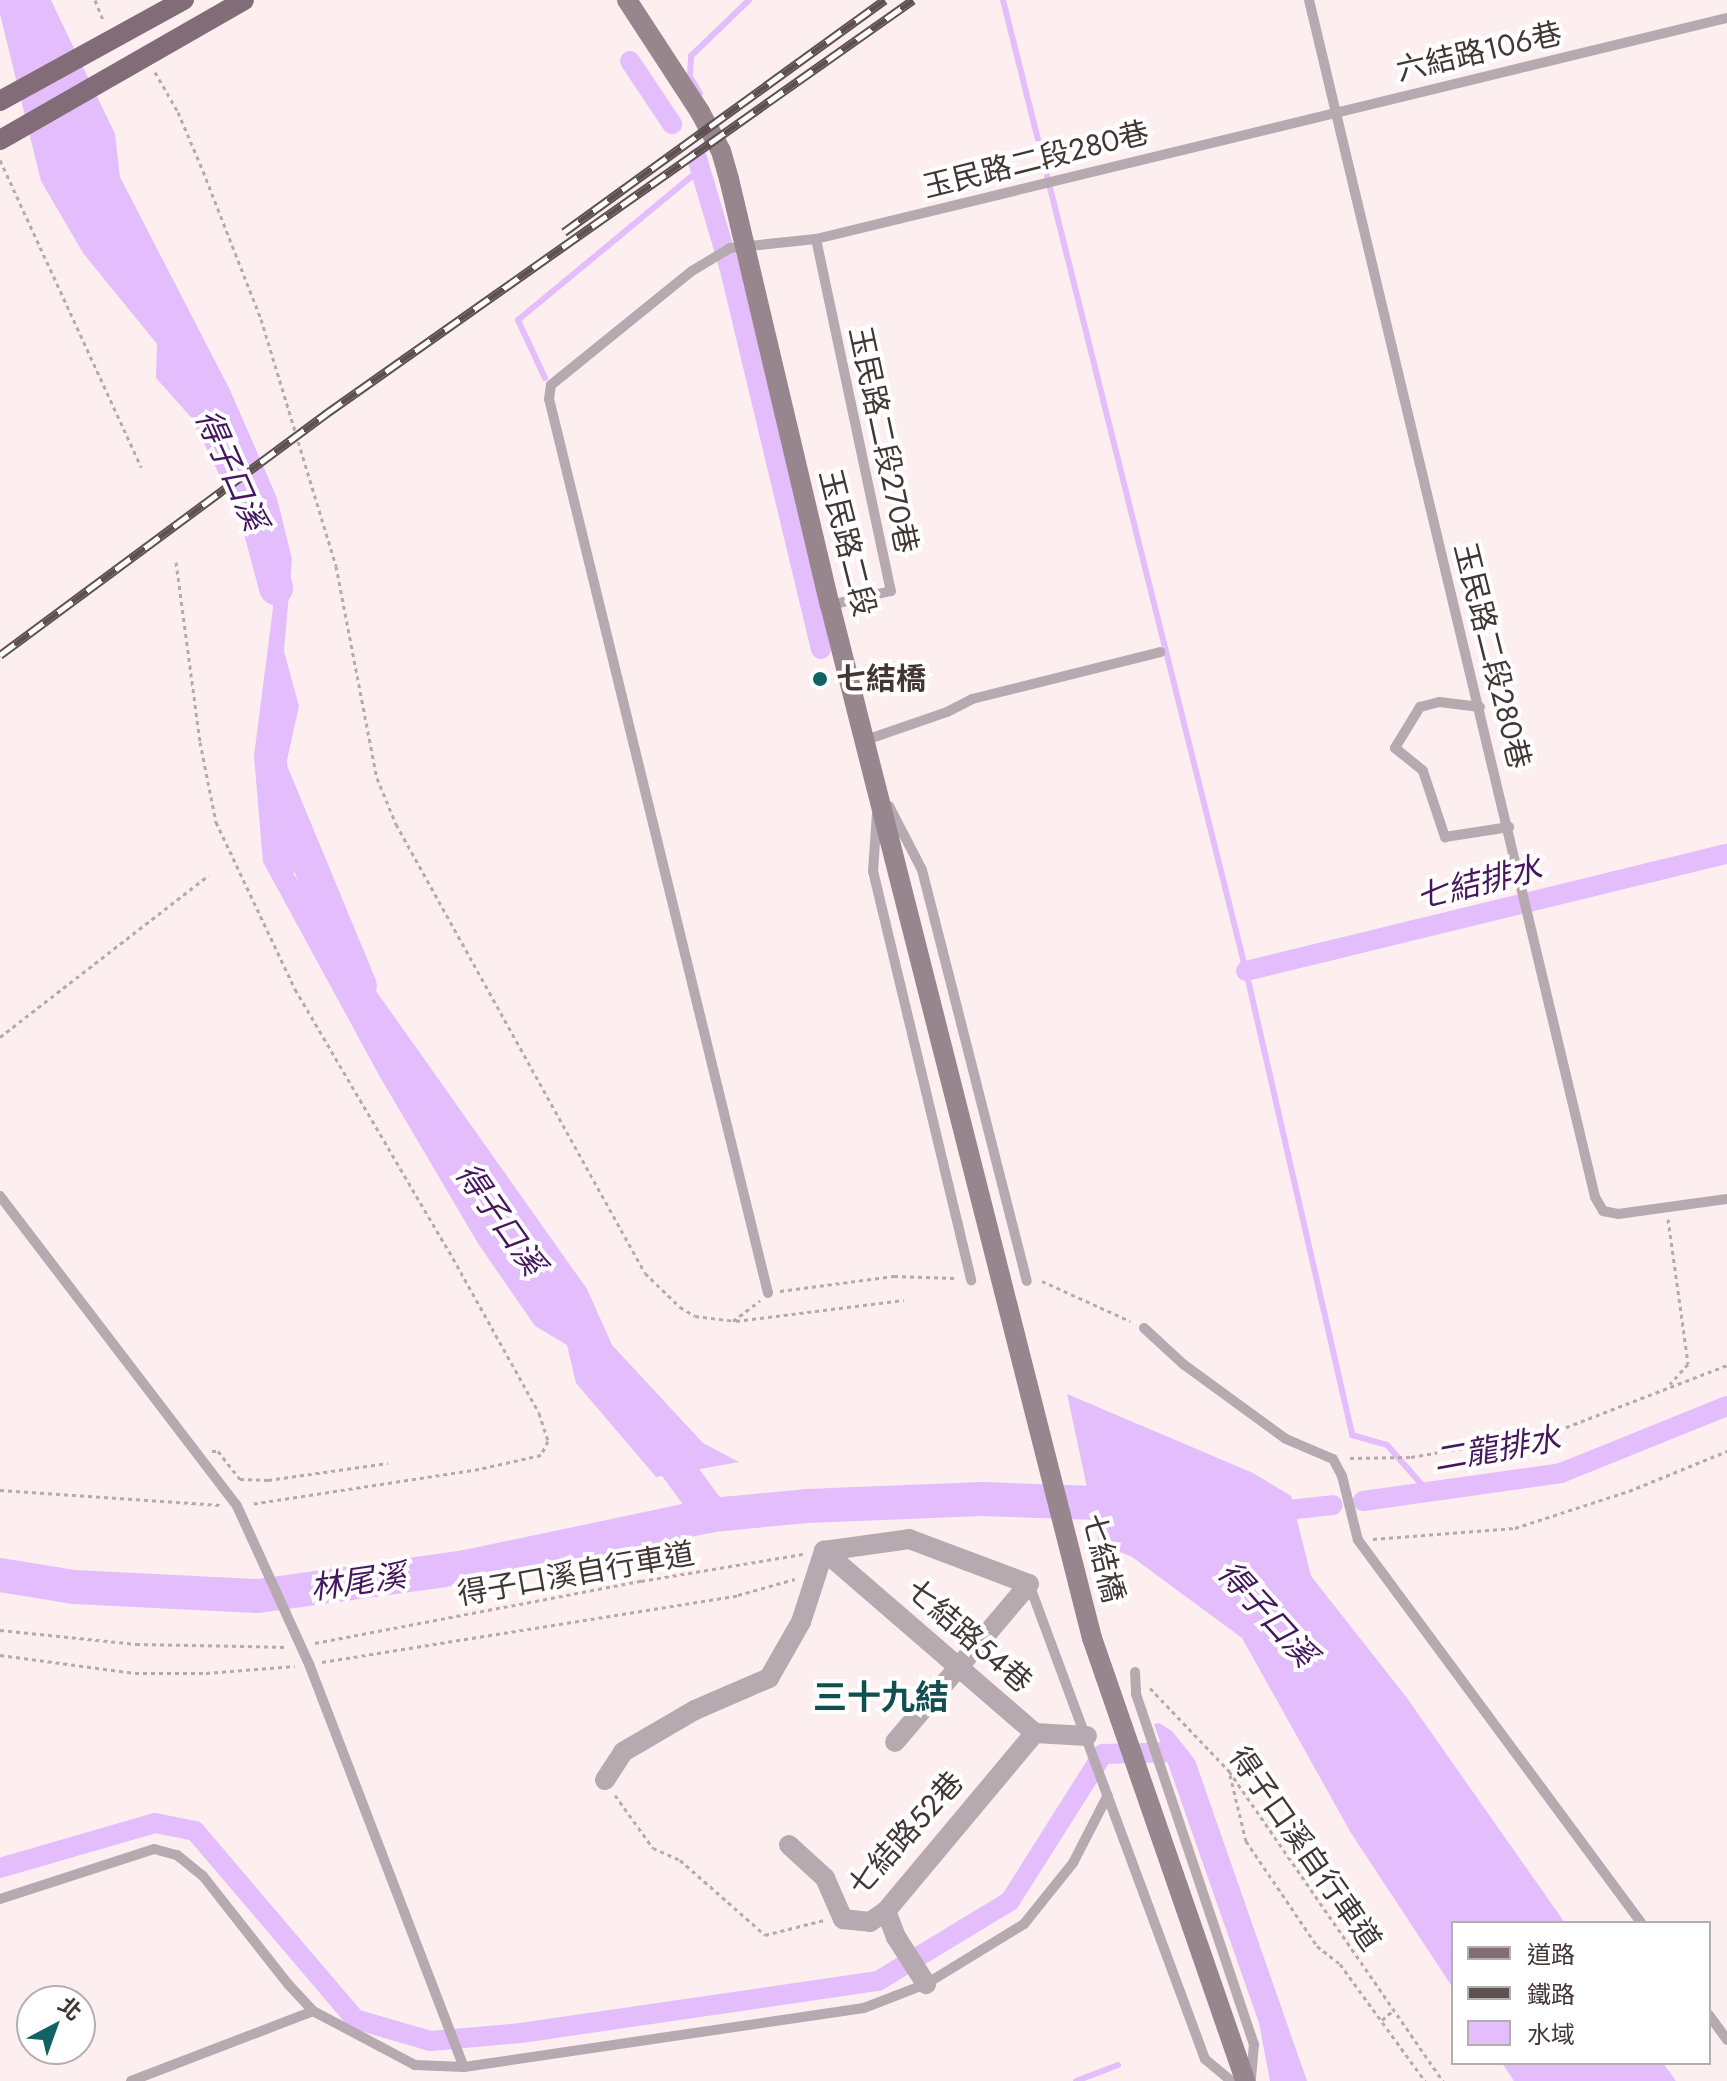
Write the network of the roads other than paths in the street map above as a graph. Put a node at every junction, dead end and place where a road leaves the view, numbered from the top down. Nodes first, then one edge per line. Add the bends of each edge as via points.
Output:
1 (184, 0) edge
2 (244, 0) edge
3 (627, 0) edge
4 (1309, 0) edge
5 (1727, 18) edge
6 (0, 101) edge
7 (1336, 111) junction
8 (4, 138) edge
9 (816, 239) junction
10 (745, 248) junction
11 (830, 605) junction
12 (1160, 652) dead end
13 (1480, 707) junction
14 (866, 740) junction
15 (878, 787) junction
16 (1509, 827) junction
17 (963, 1120) joint
18 (0, 1196) edge
19 (1727, 1199) edge
20 (971, 1280) dead end
21 (1027, 1281) dead end
22 (768, 1293) road end
23 (1144, 1328) dead end
24 (824, 1551) junction
25 (1029, 1584) junction
26 (957, 1667) junction
27 (1135, 1672) road end
28 (1035, 1733) junction
29 (1087, 1736) junction
30 (895, 1742) dead end
31 (605, 1780) road end
32 (1108, 1795) junction
33 (789, 1845) dead end
34 (0, 1899) edge
35 (886, 1911) junction
36 (1640, 1921) edge
37 (926, 1984) junction
38 (313, 2011) junction
39 (1711, 2018) edge
40 (1726, 2037) edge
41 (464, 2067) junction
42 (131, 2081) edge
43 (1231, 2081) edge
44 (1245, 2081) edge
45 (1251, 2081) edge

1 - 6 main road
2 - 8 main road
3 - 10 street, 玉民路二段 via 721,151
4 - 7 lane, 玉民路二段280巷
5 - 7 lane, 六結路106巷
7 - 9 lane, 玉民路二段280巷
7 - 13 lane, 玉民路二段280巷
9 - 10 lane, 玉民路二段280巷
9 - 11 lane, 玉民路二段270巷 via 891,591
10 - 11 street, 玉民路二段
10 - 22 lane, 玉民路二段280巷 via 730,248 692,271 551,385 549,399
11 - 14 street, 玉民路二段
12 - 14 lane via 972,699
13 - 16 lane, 玉民路二段280巷
13 - 16 lane via 1439,702 1420,707 1395,748 1423,771 1445,837
14 - 15 street, 玉民路二段
15 - 17 street, 玉民路二段
15 - 20 lane via 873,871
15 - 21 lane via 922,870
16 - 19 lane, 玉民路二段280巷 via 1595,1197 1603,1211 1618,1214
17 - 44 street, 七結橋 via 1092,1638
18 - 41 lane via 237,1506 309,1664
23 - 36 lane via 1183,1364 1286,1439 1333,1459 1358,1540
24 - 25 street via 909,1539
24 - 26 street, 七結路54巷
24 - 31 street via 801,1622 769,1678 695,1710 623,1752
25 - 26 street
25 - 29 lane
26 - 28 street, 七結路54巷
26 - 30 street
27 - 45 lane via 1136,1694 1254,2044
28 - 29 street, 七結路54巷
28 - 35 street, 七結路52巷
29 - 32 lane
32 - 37 lane via 1073,1863 1024,1924
32 - 43 lane via 1205,2059
33 - 35 street, 七結路52巷 via 825,1878 843,1919 870,1922
34 - 38 lane via 154,1849 177,1855 203,1876
35 - 37 street
37 - 41 lane via 864,2008
38 - 41 lane via 415,2065
38 - 42 lane
39 - 40 lane

